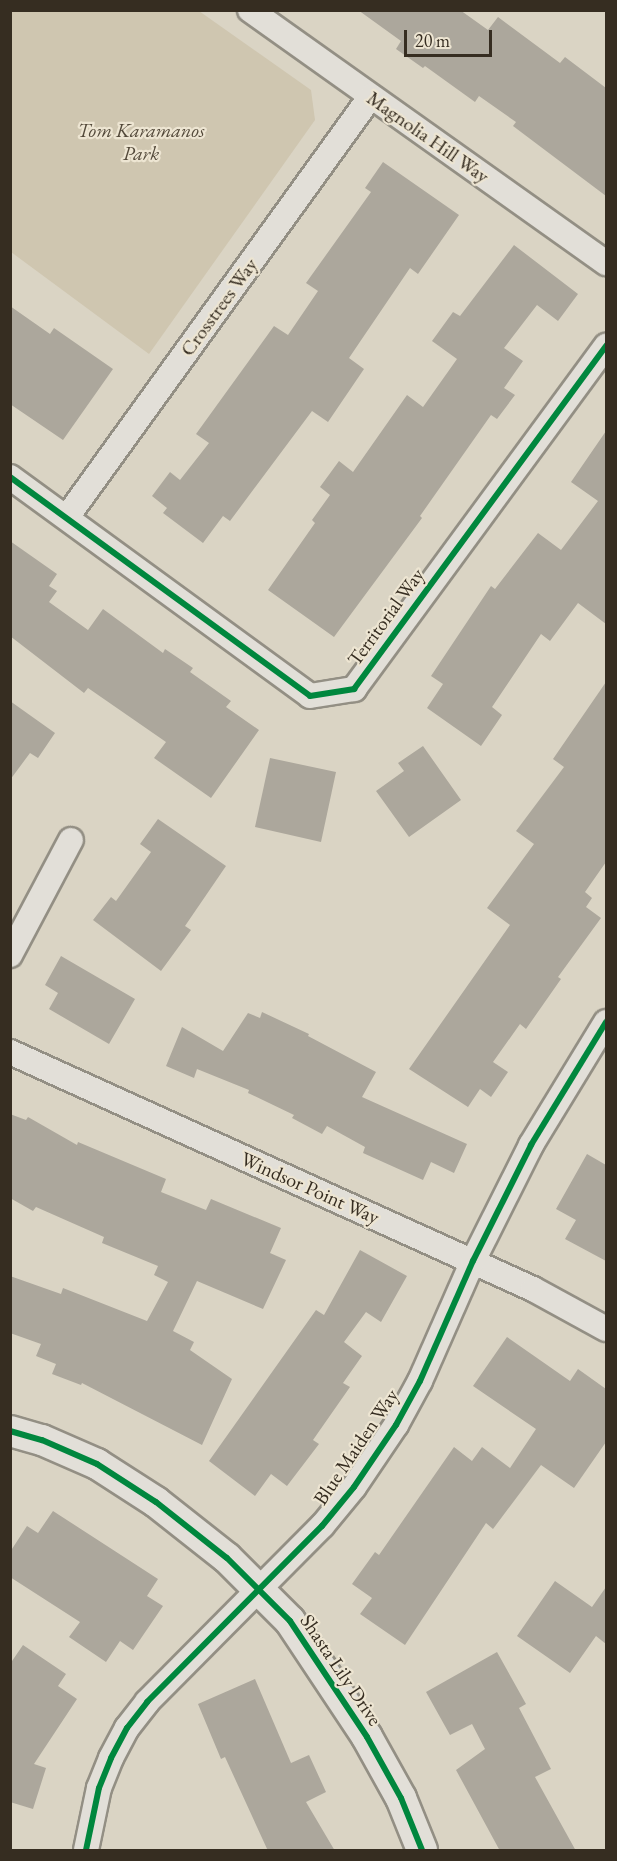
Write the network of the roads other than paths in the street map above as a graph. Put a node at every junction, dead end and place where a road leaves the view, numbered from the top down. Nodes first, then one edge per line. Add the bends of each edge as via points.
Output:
1 (250, 10) edge
2 (371, 96) junction
3 (606, 263) edge
4 (606, 346) edge
5 (10, 477) edge
6 (67, 517) junction
7 (71, 840) dead end
8 (10, 955) edge
9 (606, 1022) edge
10 (10, 1052) edge
11 (473, 1261) junction
12 (606, 1329) edge
13 (10, 1431) edge
14 (257, 1589) junction
15 (86, 1851) edge
16 (422, 1851) edge

1 - 2 street, Magnolia Hill Way
2 - 3 street, Magnolia Hill Way
2 - 6 street, Crosstrees Way
4 - 6 street, Territorial Way via 354,689 310,696
5 - 6 street, Territorial Way
7 - 8 street
9 - 11 street, Blue Maiden Way via 531,1145
10 - 11 street, Windsor Point Way
11 - 12 street, Windsor Point Way
11 - 14 street, Blue Maiden Way via 420,1381 396,1425 322,1526
13 - 14 street, Shasta Lily Drive via 97,1464 156,1502 227,1558
14 - 15 street, Blue Maiden Way via 147,1702 127,1728 99,1788
14 - 16 street, Shasta Lily Drive via 290,1622 367,1737 401,1798

